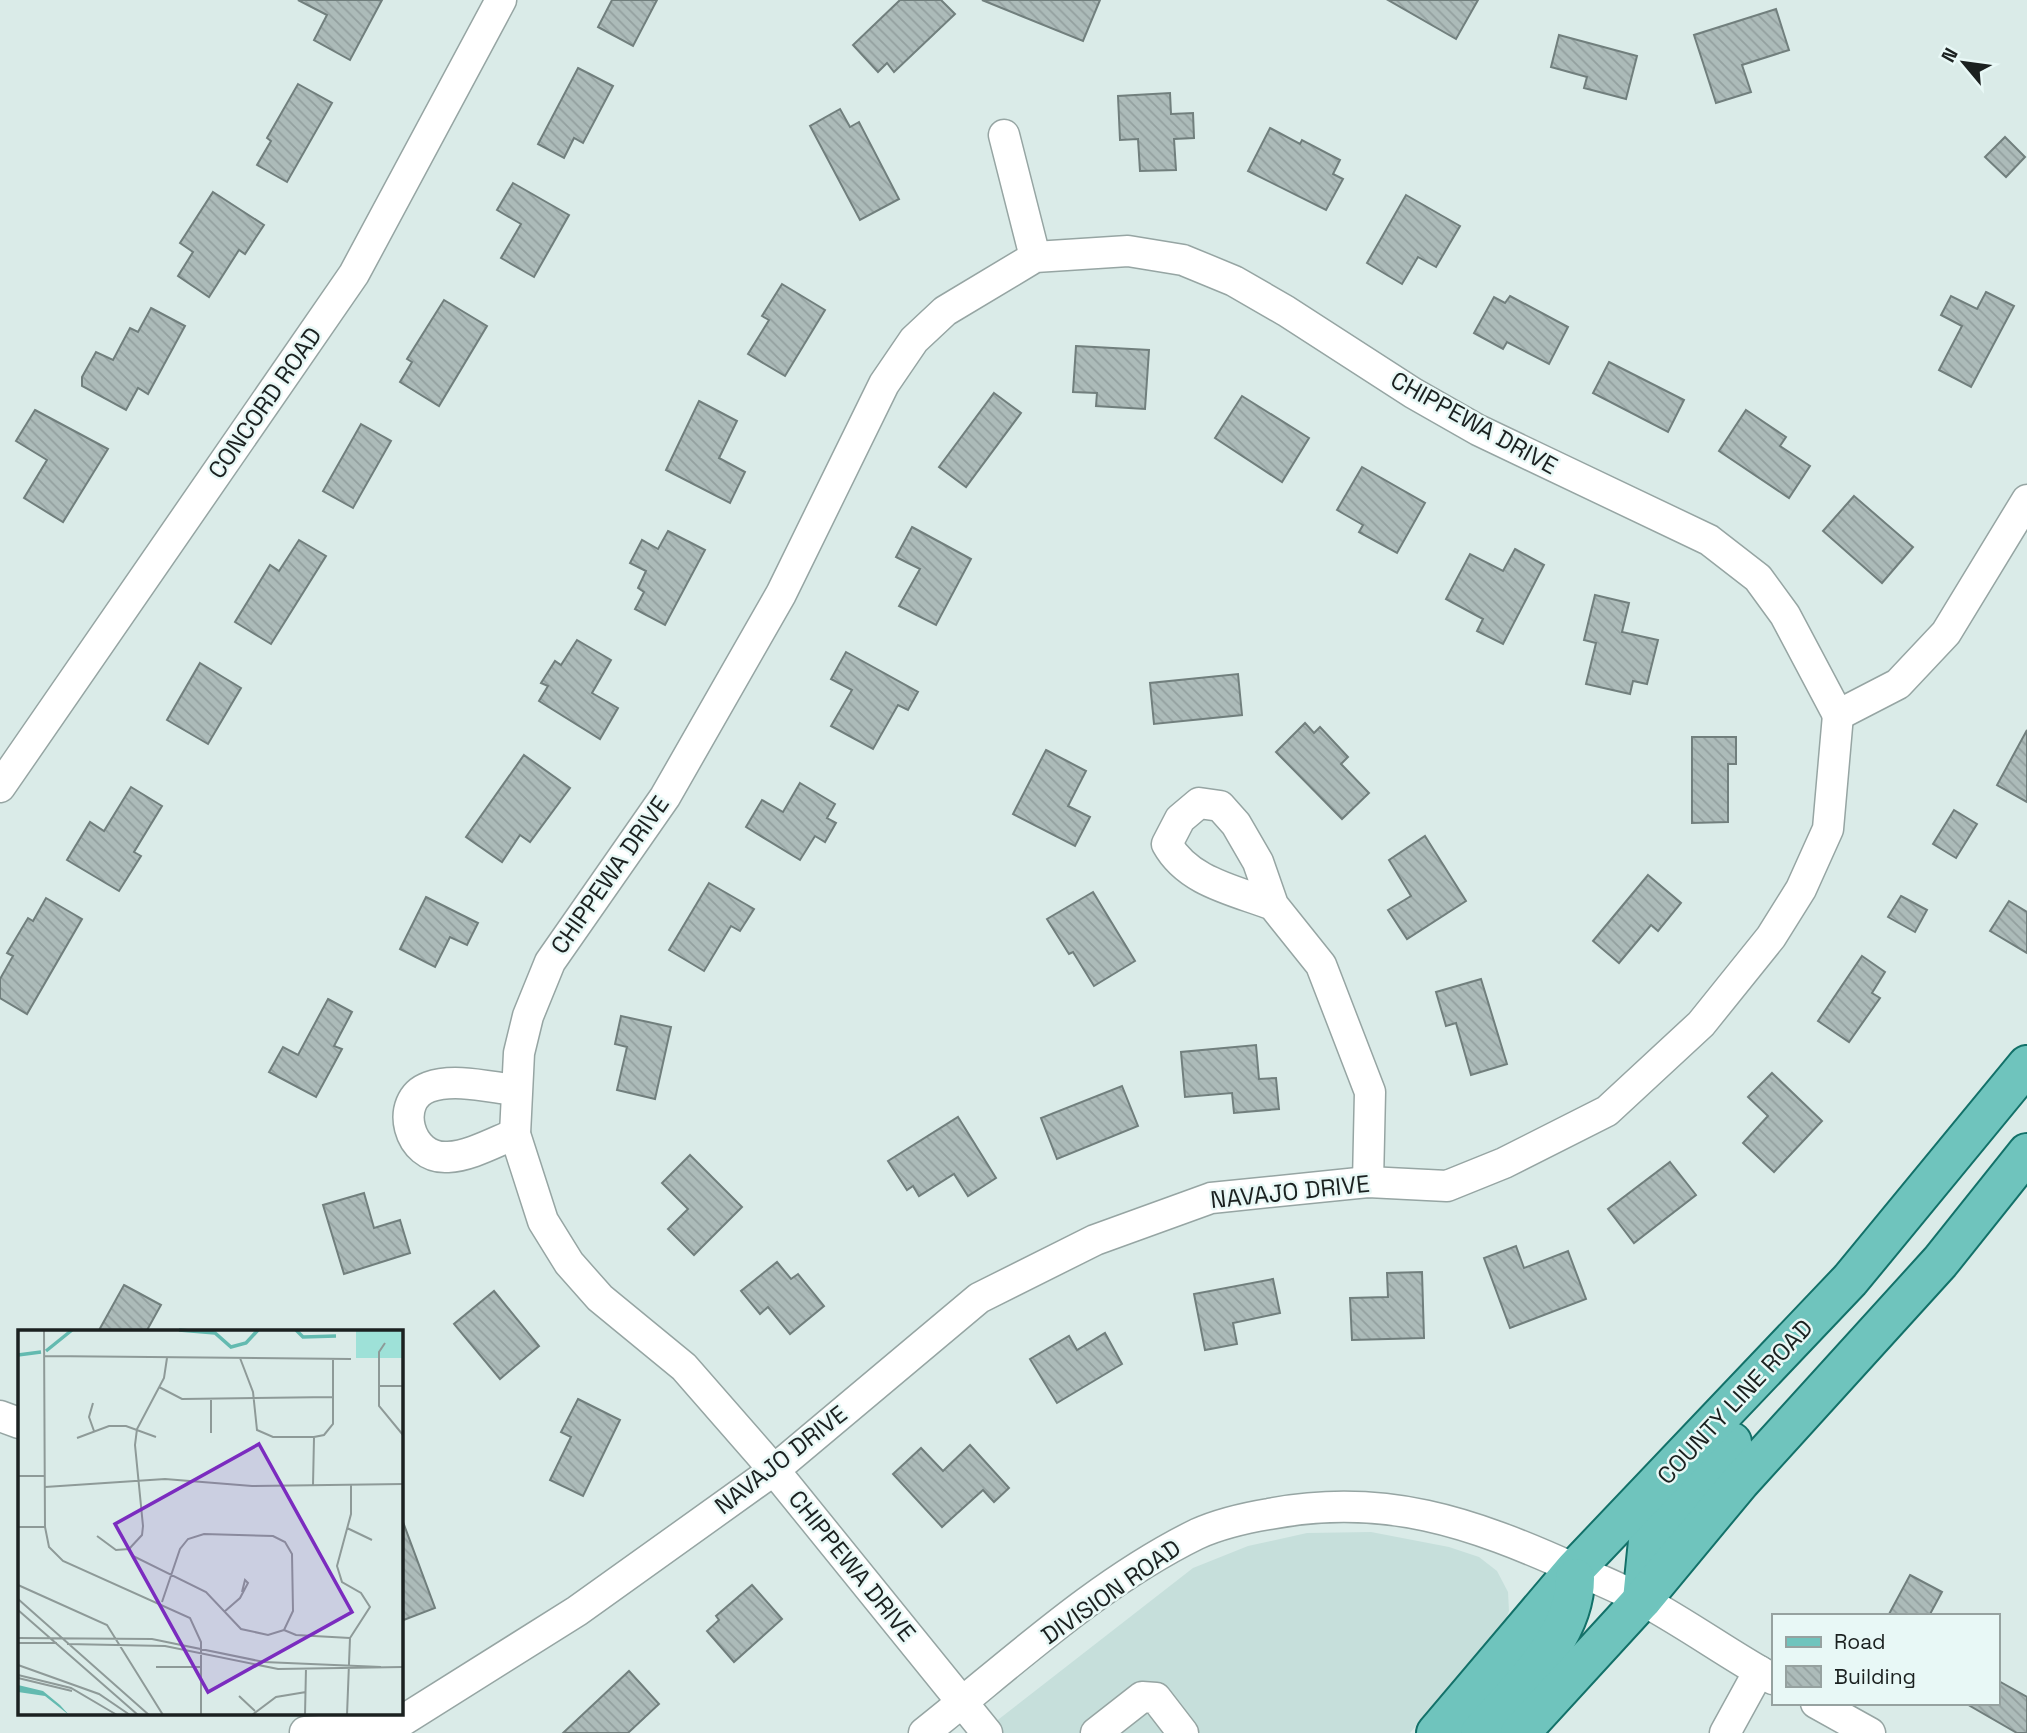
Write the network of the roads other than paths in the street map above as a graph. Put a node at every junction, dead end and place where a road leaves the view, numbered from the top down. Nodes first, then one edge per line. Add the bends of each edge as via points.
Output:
1 (501, 0) edge
2 (1004, 135) dead end
3 (1035, 257) junction
4 (2027, 500) edge
5 (1838, 715) junction
6 (0, 787) edge
7 (1273, 905) dead end
8 (2027, 1065) edge
9 (515, 1090) junction
10 (515, 1134) junction
11 (2027, 1153) edge
12 (1949, 1160) junction
13 (1368, 1182) junction
14 (1990, 1198) junction
15 (1850, 1280) junction
16 (0, 1416) edge
17 (18, 1423) edge
18 (775, 1469) junction
19 (1576, 1569) junction
20 (1642, 1600) junction
21 (1766, 1675) edge
22 (963, 1702) junction
23 (1820, 1705) edge
24 (304, 1726) edge
25 (924, 1733) edge
26 (986, 1733) edge
27 (1096, 1733) edge
28 (1183, 1733) edge
29 (1436, 1733) edge
30 (1480, 1733) edge
31 (1520, 1733) edge
32 (1725, 1733) edge
33 (1870, 1733) edge

1 - 6 street, CONCORD ROAD via 354,274
2 - 3 street
3 - 5 street, CHIPPEWA DRIVE via 1128,251 1183,260 1222,276 1478,430 1709,540 1758,578
3 - 9 street, CHIPPEWA DRIVE via 945,311 914,340 884,384 780,594 665,797 550,962 528,1016
4 - 5 street via 1946,633 1898,684
5 - 13 street, NAVAJO DRIVE via 1828,829 1801,889 1771,937 1701,1024 1607,1111 1504,1163 1447,1186
7 - 13 street via 1321,965 1370,1092
8 - 12 main road, COUNTY LINE ROAD
9 - 10 street, CHIPPEWA DRIVE
9 - 10 street via 443,1084 425,1088 412,1103 408,1122 418,1147 449,1157
10 - 18 street, CHIPPEWA DRIVE via 543,1221 569,1264 600,1298 684,1367
11 - 14 main road
12 - 14 main road
12 - 15 main road, COUNTY LINE ROAD
13 - 18 street, NAVAJO DRIVE via 1212,1198 1095,1240 979,1298
14 - 20 main road via 1940,1262 1740,1482
15 - 19 main road, COUNTY LINE ROAD
15 - 20 main road via 1788,1375 1648,1541
16 - 17 street
18 - 22 street, CHIPPEWA DRIVE
18 - 24 street, NAVAJO DRIVE via 577,1611 394,1726
19 - 20 street, DIVISION ROAD
19 - 22 street, DIVISION ROAD via 1526,1546 1437,1516 1396,1509 1313,1505 1251,1517 1200,1533 1144,1563
19 - 29 main road, COUNTY LINE ROAD
19 - 30 main road via 1575,1595 1567,1619 1543,1658
20 - 21 street, DIVISION ROAD
20 - 31 main road
21 - 32 street
22 - 25 street, DIVISION ROAD
22 - 26 street, CHIPPEWA DRIVE
23 - 33 street
27 - 28 street via 1142,1697 1156,1698

